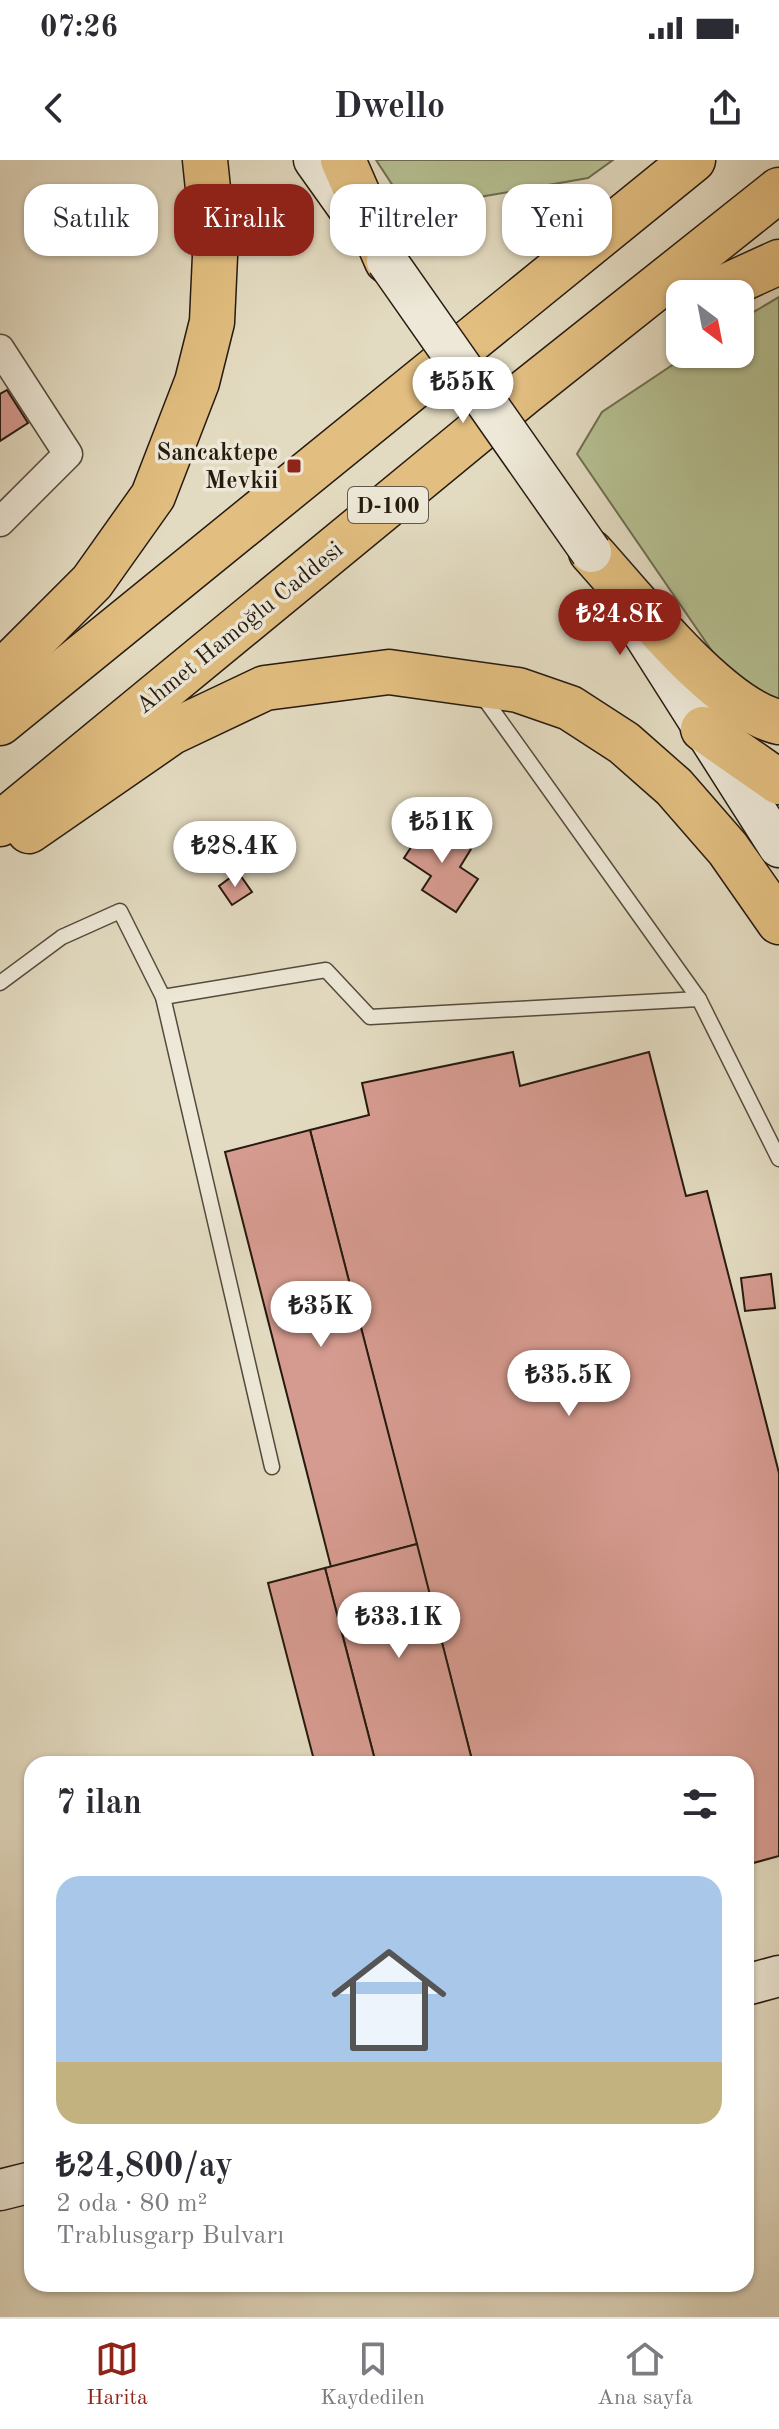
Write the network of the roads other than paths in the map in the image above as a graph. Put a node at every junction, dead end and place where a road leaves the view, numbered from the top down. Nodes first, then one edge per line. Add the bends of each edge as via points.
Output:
1 (205, 160) edge
2 (314, 160) edge
3 (343, 160) edge
4 (655, 160) edge
5 (693, 160) edge
6 (779, 190) edge
7 (387, 261) junction
8 (779, 262) edge
9 (740, 280) edge
10 (666, 317) edge
11 (483, 327) junction
12 (0, 349) edge
13 (525, 392) junction
14 (0, 522) edge
15 (591, 552) junction
16 (0, 674) edge
17 (474, 684) junction
18 (779, 722) edge
19 (0, 723) edge
20 (703, 729) junction
21 (779, 782) edge
22 (0, 824) edge
23 (779, 847) edge
24 (0, 850) edge
25 (779, 885) edge
26 (779, 922) edge
27 (0, 983) edge
28 (163, 997) junction
29 (699, 999) junction
30 (779, 1159) edge
31 (272, 1467) dead end
32 (779, 1976) edge
33 (754, 1983) edge
34 (24, 2184) edge
35 (0, 2190) edge

1 - 16 highway via 215,256 212,322 197,382 153,496 92,582
2 - 7 main road
3 - 7 highway
4 - 11 highway via 605,202
5 - 11 highway
6 - 13 highway, Ahmet Hamoğlu Caddesi / D-100
7 - 15 main road, bridge
8 - 9 highway
10 - 13 highway
11 - 19 highway
12 - 14 street via 68,454
13 - 22 highway, Ahmet Hamoğlu Caddesi / D-100
15 - 18 highway via 710,680 764,719
15 - 20 main road
17 - 24 highway via 389,672 265,688 172,732
17 - 26 highway via 518,690 570,708 624,743 674,787 728,849
17 - 29 lane
20 - 21 highway
20 - 23 main road
20 - 25 main road
27 - 28 lane via 62,937 120,911
28 - 29 lane via 326,970 370,1017
28 - 31 lane
29 - 30 lane
32 - 33 main road
34 - 35 main road

